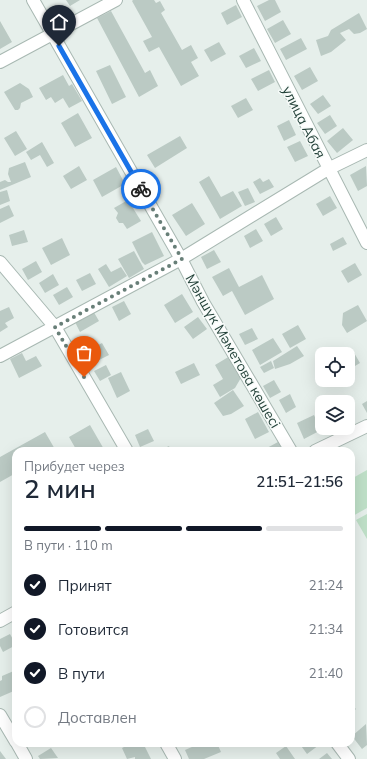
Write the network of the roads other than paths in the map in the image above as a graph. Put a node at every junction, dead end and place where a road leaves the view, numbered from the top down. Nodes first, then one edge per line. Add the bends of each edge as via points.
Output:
1 (33, 0) edge
2 (116, 0) edge
3 (243, 0) edge
4 (52, 33) junction
5 (0, 62) edge
6 (367, 150) edge
7 (328, 168) junction
8 (367, 243) edge
9 (182, 259) junction
10 (0, 262) edge
11 (55, 327) junction
12 (0, 356) edge
13 (367, 426) edge
14 (125, 447) edge
15 (289, 447) edge
16 (323, 447) edge
17 (12, 614) edge
18 (0, 621) edge
19 (0, 715) edge
20 (12, 735) edge
21 (19, 747) edge
22 (168, 747) edge
23 (340, 747) edge
24 (26, 759) edge
25 (175, 759) edge
26 (349, 759) edge

1 - 4 street, Мәншүк Мәметова көшесі
2 - 4 street
3 - 7 street, улица Абая
4 - 5 street
4 - 9 street, Мәншүк Мәметова көшесі
6 - 7 street
7 - 8 street, улица Абая
7 - 9 street
9 - 11 street
9 - 15 street, Мәншүк Мәметова көшесі via 203,302
10 - 11 street
11 - 12 street
11 - 14 street
13 - 16 street
17 - 18 street
19 - 20 street
21 - 24 street
22 - 25 street
23 - 26 street

